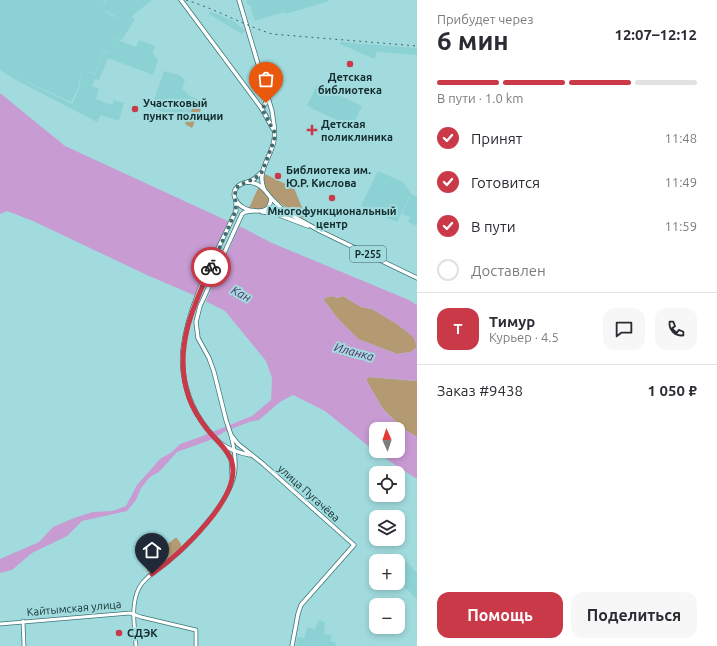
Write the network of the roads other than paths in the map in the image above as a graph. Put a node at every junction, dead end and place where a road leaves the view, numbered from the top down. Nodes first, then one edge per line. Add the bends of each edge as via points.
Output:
1 (181, 0) edge
2 (239, 0) edge
3 (268, 98) junction
4 (262, 109) junction
5 (275, 133) junction
6 (262, 172) junction
7 (248, 182) junction
8 (264, 189) junction
9 (271, 198) junction
10 (236, 200) junction
11 (252, 211) junction
12 (257, 211) junction
13 (320, 230) junction
14 (417, 278) edge
15 (231, 435) junction
16 (223, 446) junction
17 (235, 452) junction
18 (251, 455) junction
19 (230, 488) junction
20 (134, 614) junction
21 (23, 621) junction
22 (0, 624) edge
23 (24, 646) edge
24 (136, 646) edge
25 (196, 646) edge
26 (292, 646) edge

1 - 4 main road
2 - 3 main road
3 - 4 main road
3 - 5 main road
4 - 5 main road
5 - 6 main road
6 - 7 main road
6 - 8 main road
7 - 8 main road, Р-255
7 - 10 main road via 237,187 234,193
8 - 9 main road, Р-255
9 - 12 main road via 271,204 267,209
9 - 13 main road, Р-255 via 284,211
10 - 11 main road via 242,207
10 - 16 main road via 234,215 194,303 183,349 183,369 189,398 197,415
11 - 12 main road, Р-255
11 - 15 main road via 245,212 240,218 200,306 196,322 197,334 214,372
12 - 13 main road, Р-255 via 274,214
13 - 14 main road, Р-255
15 - 17 street
15 - 18 main road, улица Пугачёва
16 - 17 main road
16 - 19 street via 231,460
17 - 18 main road
17 - 19 street via 235,470
18 - 26 main road, улица Пугачёва via 354,545 302,605
19 - 20 street via 224,500 199,531 171,560 144,580 138,591
20 - 21 street, Кайтымская улица
20 - 24 street
20 - 25 street, Кайтымская улица via 196,630
21 - 22 street, Кайтымская улица
21 - 23 street

